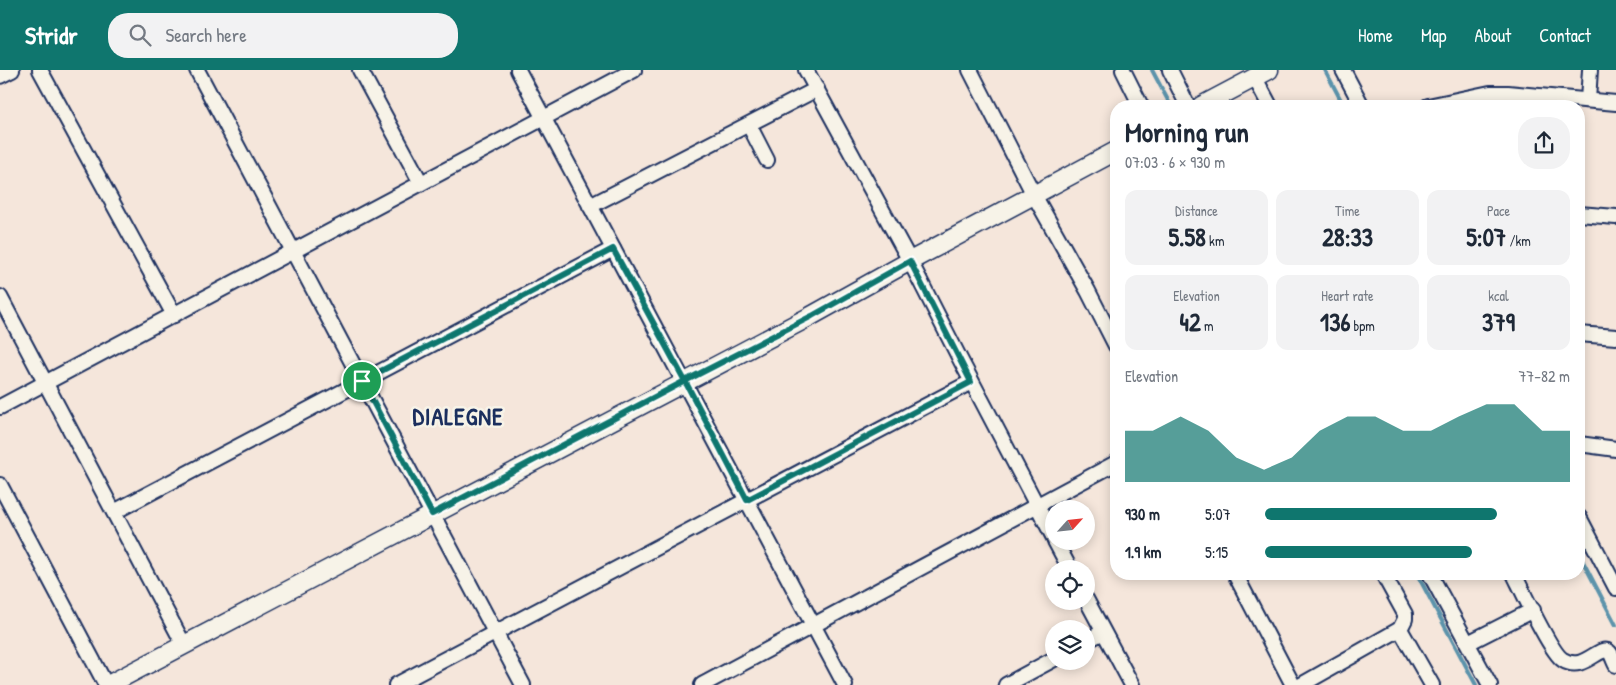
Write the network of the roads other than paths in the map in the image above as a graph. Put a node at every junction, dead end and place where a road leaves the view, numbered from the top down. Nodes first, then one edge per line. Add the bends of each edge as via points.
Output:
1 (12, 70) edge
2 (40, 70) edge
3 (197, 70) edge
4 (360, 70) edge
5 (518, 70) edge
6 (634, 70) edge
7 (806, 70) edge
8 (970, 70) edge
9 (1123, 70) edge
10 (1170, 70) edge
11 (1342, 70) edge
12 (1590, 70) edge
13 (1262, 74) edge
14 (0, 76) edge
15 (817, 89) junction
16 (1138, 100) edge
17 (1185, 100) edge
18 (1212, 100) edge
19 (1268, 100) edge
20 (1359, 100) edge
21 (1455, 100) edge
22 (1588, 100) junction
23 (1616, 103) edge
24 (544, 118) junction
25 (749, 125) junction
26 (1110, 154) edge
27 (767, 160) dead end
28 (422, 183) junction
29 (1034, 195) junction
30 (590, 206) junction
31 (1585, 215) edge
32 (1616, 218) edge
33 (613, 249) junction
34 (293, 251) junction
35 (910, 261) junction
36 (0, 297) edge
37 (174, 315) junction
38 (1110, 334) edge
39 (1585, 334) edge
40 (1616, 337) edge
41 (362, 381) junction
42 (685, 381) junction
43 (971, 382) junction
44 (46, 383) junction
45 (0, 408) edge
46 (1585, 445) edge
47 (1616, 449) edge
48 (1110, 465) edge
49 (0, 485) edge
50 (747, 500) junction
51 (1036, 506) junction
52 (114, 512) junction
53 (432, 514) junction
54 (1045, 522) edge
55 (1585, 529) edge
56 (1238, 580) edge
57 (1386, 580) edge
58 (1433, 580) edge
59 (1517, 580) edge
60 (1616, 588) edge
61 (1092, 610) edge
62 (1533, 610) junction
63 (813, 626) junction
64 (1400, 630) junction
65 (1104, 632) junction
66 (496, 633) junction
67 (1095, 636) edge
68 (1468, 642) junction
69 (184, 645) junction
70 (1045, 664) edge
71 (1616, 665) edge
72 (107, 685) edge
73 (396, 685) edge
74 (523, 685) edge
75 (702, 685) edge
76 (845, 685) edge
77 (1006, 685) edge
78 (1132, 685) edge
79 (1293, 685) edge
80 (1301, 685) edge
81 (1432, 685) edge
82 (1490, 685) edge

1 - 14 street
2 - 37 street
3 - 34 street
4 - 28 street
5 - 24 street
6 - 24 street
7 - 15 street
8 - 29 street
9 - 16 street
10 - 17 street
11 - 20 street
12 - 22 street
13 - 18 street
13 - 19 street
15 - 25 street
15 - 35 street
21 - 22 street via 1499,93
22 - 23 street
24 - 28 street
24 - 30 street
25 - 27 street
25 - 30 street
26 - 29 street
28 - 34 street
29 - 35 street
29 - 38 street
30 - 33 street
31 - 32 street
33 - 41 street
33 - 42 street
34 - 37 street
34 - 41 street
35 - 42 street
35 - 43 street
36 - 44 street
37 - 44 street
39 - 40 street
41 - 52 street
41 - 53 street
42 - 50 street
42 - 53 street
43 - 50 street
43 - 51 street
44 - 45 street
44 - 52 street
46 - 47 street
48 - 51 street
49 - 72 street
50 - 63 street
50 - 66 street
51 - 54 street
51 - 63 street
52 - 69 street
53 - 66 street
53 - 69 street
55 - 60 street
56 - 79 street
57 - 64 street via 1405,614
58 - 68 street
59 - 62 street
61 - 65 street
62 - 68 street
62 - 71 street via 1561,659 1578,664 1606,651
63 - 75 street
63 - 76 street
64 - 80 street
64 - 81 street
65 - 67 street
65 - 78 street
66 - 73 street
66 - 74 street
68 - 82 street
69 - 72 street
70 - 77 street

